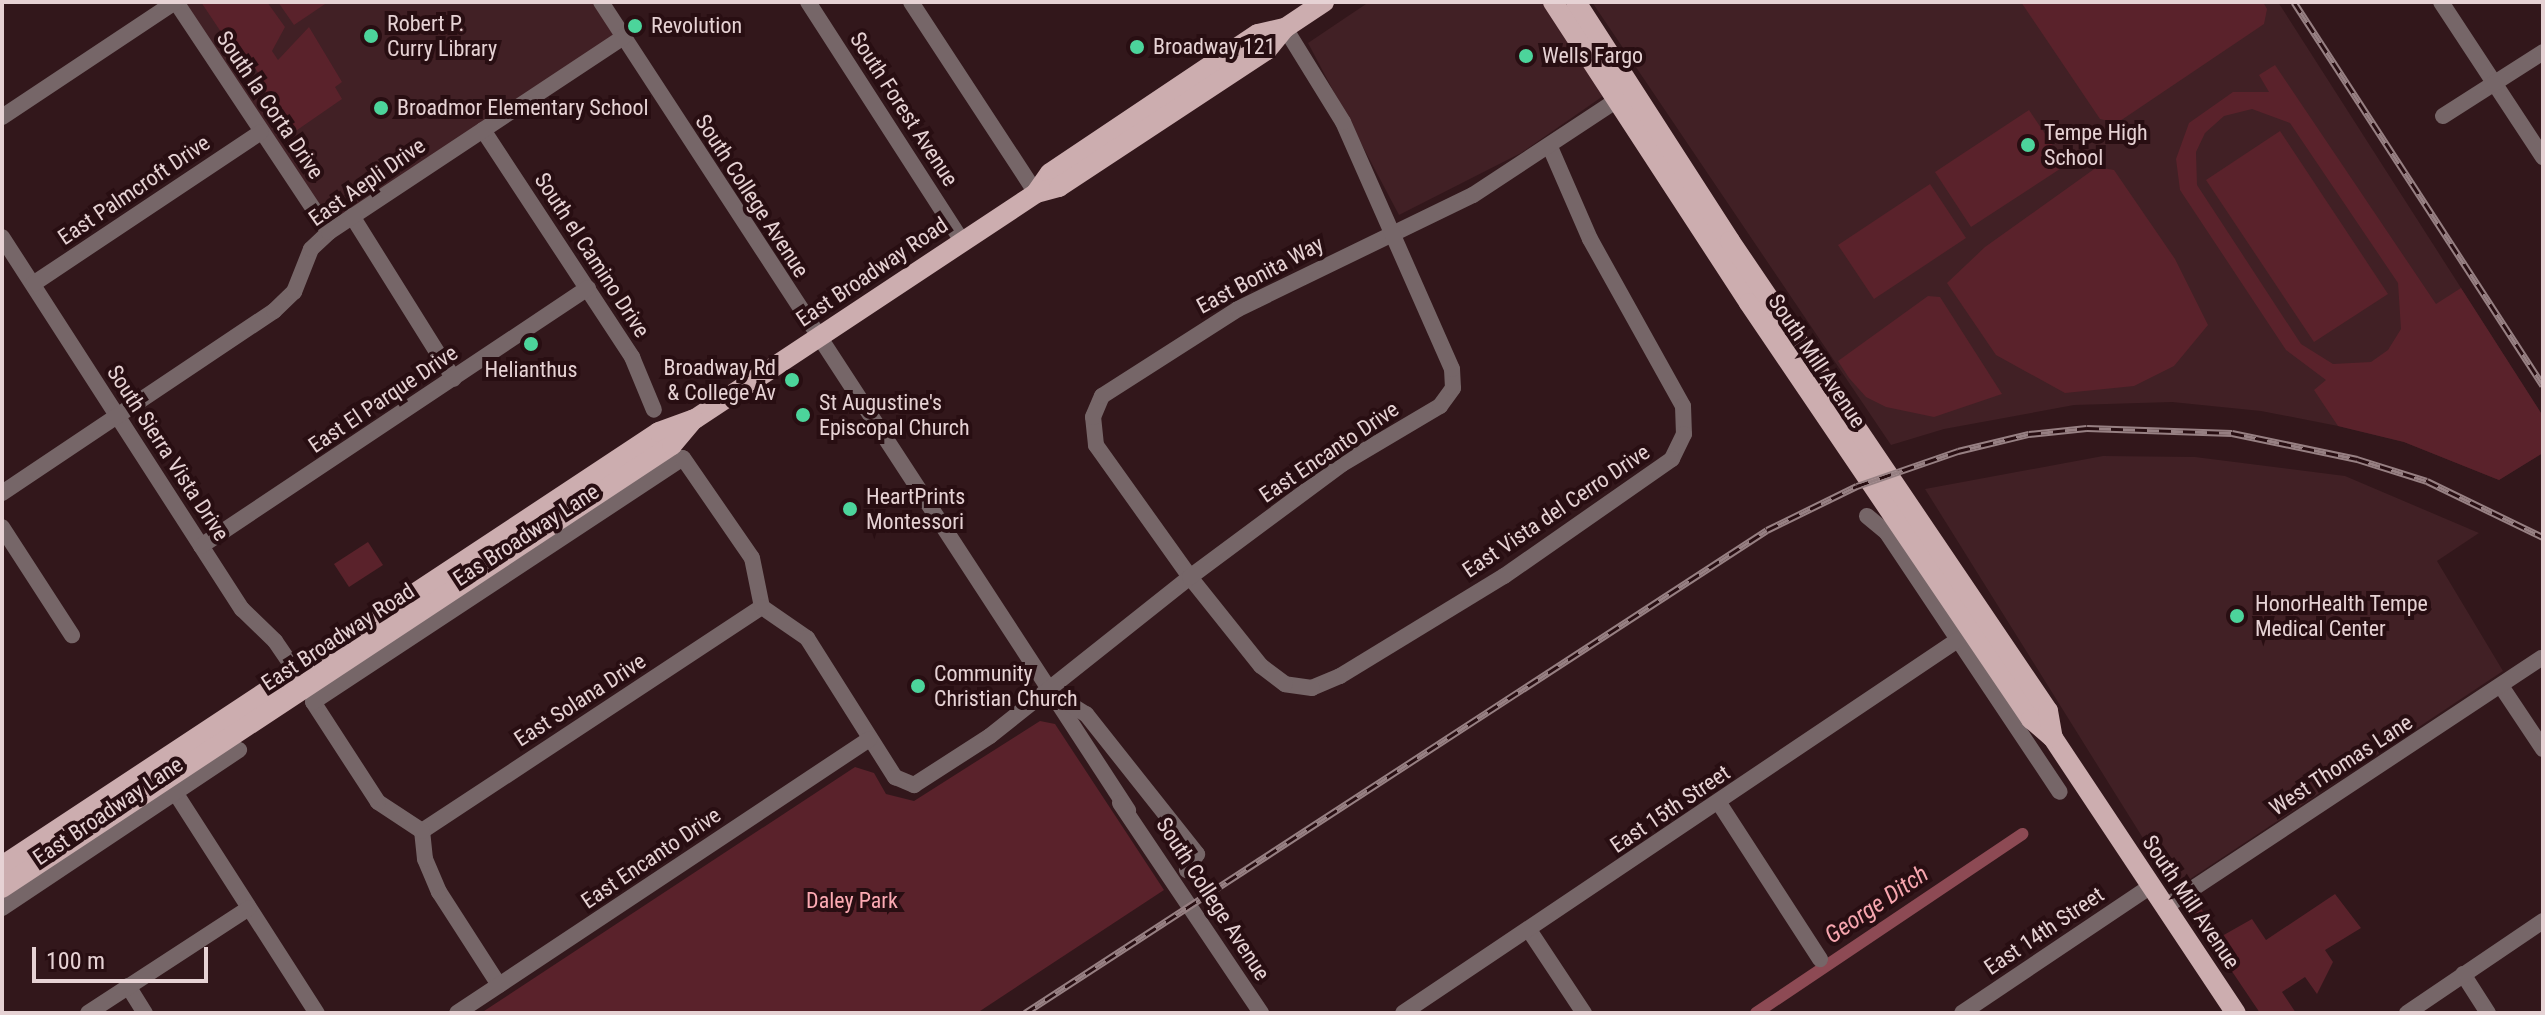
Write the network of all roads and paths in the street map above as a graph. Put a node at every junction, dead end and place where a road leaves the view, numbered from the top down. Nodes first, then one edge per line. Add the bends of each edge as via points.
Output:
1 (176, 2) edge
2 (601, 2) edge
3 (808, 2) edge
4 (911, 2) edge
5 (1324, 2) edge
6 (1553, 2) edge
7 (1576, 2) edge
8 (2441, 2) edge
9 (1285, 28) junction
10 (624, 37) junction
11 (2543, 52) edge
12 (2495, 83) junction
13 (1623, 97) junction
14 (2443, 116) dead end
15 (2, 117) edge
16 (483, 130) junction
17 (261, 132) junction
18 (1550, 147) junction
19 (2543, 157) edge
20 (1036, 193) junction
21 (352, 216) junction
22 (329, 232) junction
23 (1391, 233) junction
24 (2, 237) edge
25 (962, 241) junction
26 (33, 284) junction
27 (588, 288) junction
28 (817, 338) junction
29 (454, 379) junction
30 (654, 410) dead end
31 (118, 415) junction
32 (2, 493) edge
33 (1867, 516) dead end
34 (2, 527) edge
35 (201, 546) junction
36 (1190, 577) junction
37 (762, 607) junction
38 (72, 635) dead end
39 (1959, 639) junction
40 (2541, 658) dead end
41 (2501, 686) junction
42 (305, 687) junction
43 (1052, 696) junction
44 (2053, 738) junction
45 (869, 739) junction
46 (2543, 749) edge
47 (239, 750) dead end
48 (170, 786) junction
49 (2060, 792) dead end
50 (1719, 803) junction
51 (422, 831) junction
52 (6, 870) edge
53 (1187, 870) dead end
54 (2151, 886) junction
55 (2165, 907) junction
56 (2, 908) edge
57 (249, 908) junction
58 (2543, 921) edge
59 (1529, 930) junction
60 (1820, 959) dead end
61 (2463, 974) junction
62 (499, 985) junction
63 (128, 986) junction
64 (2406, 1011) edge
65 (88, 1013) edge
66 (145, 1013) edge
67 (317, 1013) edge
68 (457, 1013) edge
69 (1261, 1013) edge
70 (1403, 1013) edge
71 (1584, 1013) edge
72 (1962, 1013) edge
73 (2236, 1013) edge
74 (2488, 1013) edge

1 - 15 street
1 - 17 street, South la Corta Drive
2 - 10 street, South College Avenue
3 - 25 street, South Forest Avenue
4 - 20 street
5 - 9 main road, East Broadway Road
6 - 13 main road, South Mill Avenue
7 - 44 main road, South Mill Avenue via 1730,241 2048,711
8 - 12 street
9 - 20 main road, East Broadway Road via 1267,50 1059,187
9 - 23 street, East Encanto Drive via 1343,122
10 - 16 street, East Aepli Drive
10 - 28 street, South College Avenue
11 - 12 street
12 - 14 street
12 - 19 street
13 - 18 street, East Bonita Way
13 - 44 main road, South Mill Avenue via 2031,719
16 - 21 street, East Aepli Drive
16 - 27 street, South el Camino Drive
17 - 22 street, South la Corta Drive
17 - 26 street, East Palmcroft Drive
18 - 23 street, East Bonita Way via 1473,195
18 - 36 street, East Vista del Cerro Drive via 1584,229 1683,406 1684,434 1672,459 1504,576 1312,688 1285,684 1261,666
20 - 25 main road, East Broadway Road
21 - 22 street, East Aepli Drive
21 - 29 street
22 - 31 street, East Aepli Drive via 311,249 294,292 274,311
23 - 36 street, East Encanto Drive via 1452,369 1453,388 1440,406 1342,464
23 - 36 street, East Bonita Way via 1238,309 1102,396 1093,417 1096,445
24 - 26 street, South Sierra Vista Drive
25 - 28 main road, East Broadway Road
26 - 31 street, South Sierra Vista Drive
27 - 29 street, East El Parque Drive
27 - 30 street, South el Camino Drive via 632,357
28 - 42 main road, East Broadway Road via 695,419 672,445
28 - 43 street, South College Avenue
29 - 35 street, East El Parque Drive
31 - 32 street, East Aepli Drive
31 - 35 street, South Sierra Vista Drive
33 - 39 street via 1887,533
34 - 38 street
35 - 42 street, South Sierra Vista Drive via 242,609 275,641
36 - 43 street, East Encanto Drive
37 - 42 street, Eas Broadway Lane via 752,558 683,458
37 - 45 street via 807,638
37 - 51 street, East Solana Drive
39 - 49 street
39 - 50 street, East 15th Street
40 - 41 street, West Thomas Lane
41 - 46 street
41 - 55 street, West Thomas Lane
42 - 48 main road, East Broadway Road
42 - 51 street, South Sierra Vista Drive via 378,802
42 - 52 main road, East Broadway Road
43 - 45 street, East Encanto Drive via 921,782 908,784 895,777
43 - 53 street via 1086,714 1197,854
43 - 69 street, South College Avenue
44 - 54 main road, South Mill Avenue
45 - 62 street, East Encanto Drive
47 - 48 street, East Broadway Lane
48 - 52 main road, East Broadway Road
48 - 56 street, East Broadway Lane
48 - 57 street
50 - 59 street, East 15th Street
50 - 60 street
51 - 62 street via 425,859 439,892
54 - 55 main road, South Mill Avenue
54 - 72 street, East 14th Street
55 - 73 main road, South Mill Avenue
57 - 63 street
57 - 67 street
58 - 61 street
59 - 70 street, East 15th Street
59 - 71 street
61 - 64 street
61 - 74 street
62 - 68 street, East Encanto Drive
63 - 65 street
63 - 66 street

